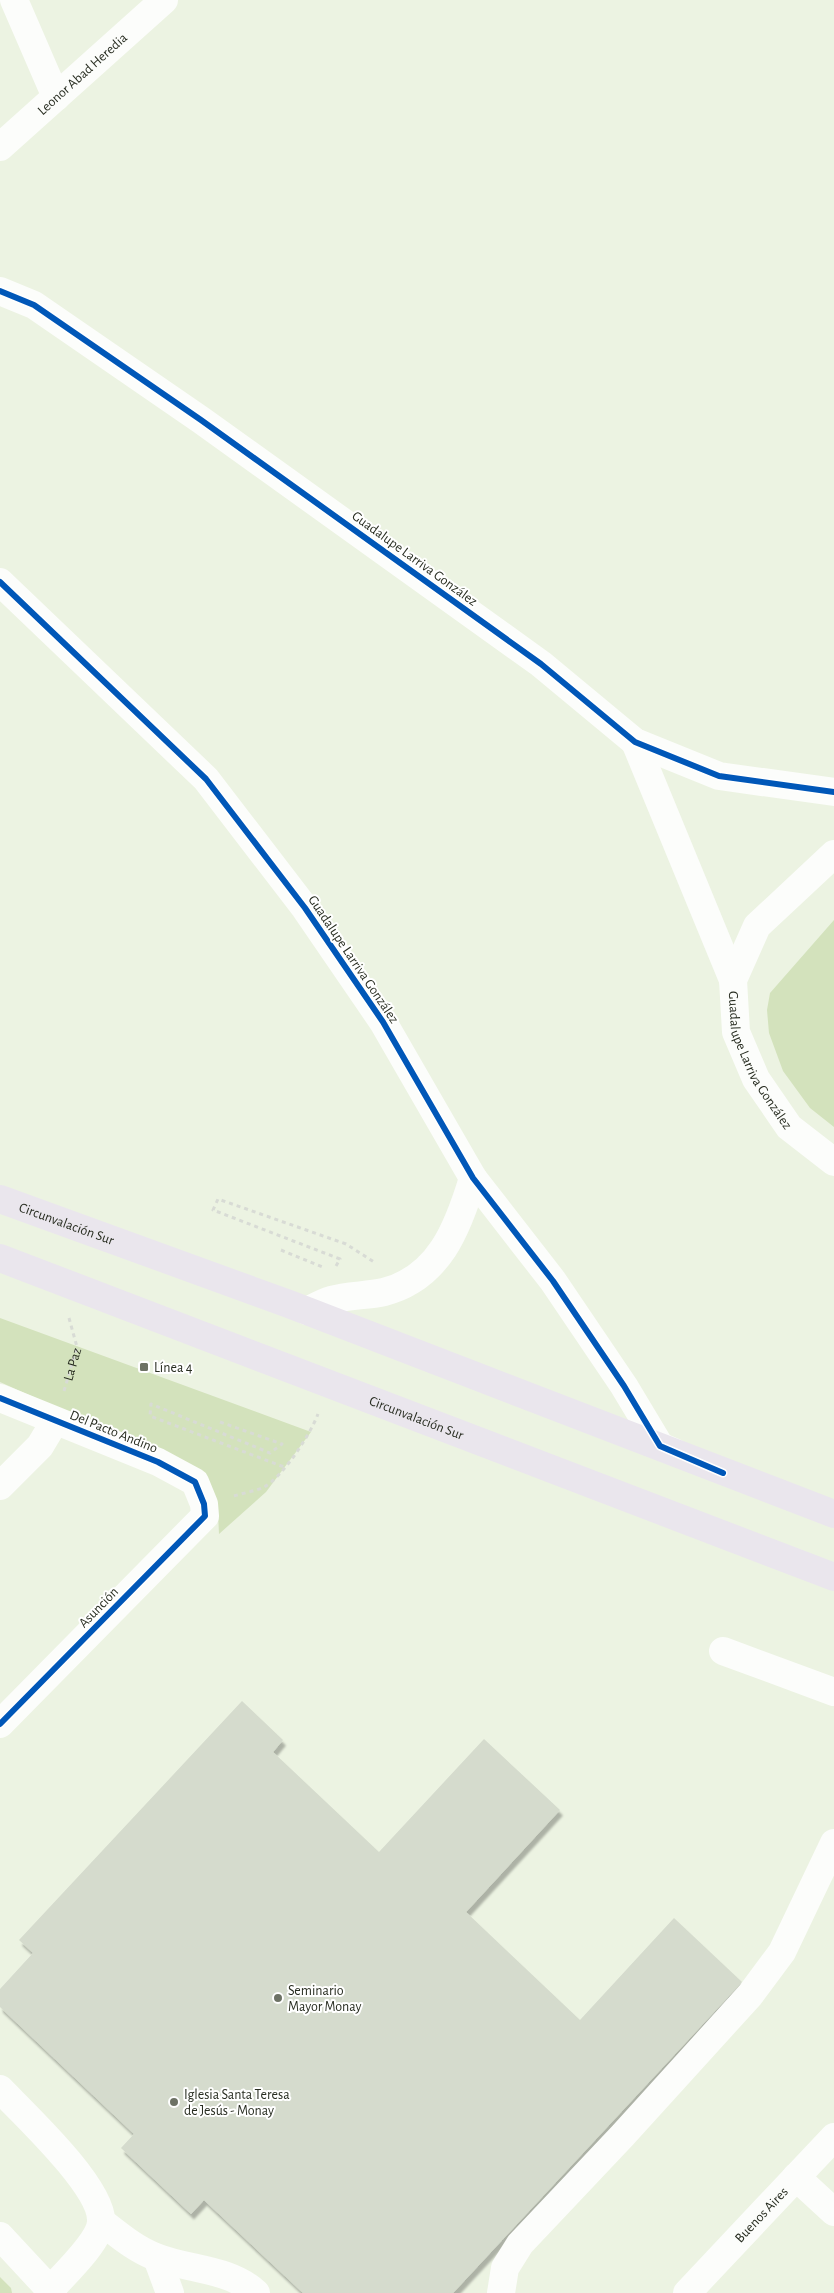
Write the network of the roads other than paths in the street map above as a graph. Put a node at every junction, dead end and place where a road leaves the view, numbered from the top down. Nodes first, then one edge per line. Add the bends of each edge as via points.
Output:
1 (14, 0) edge
2 (164, 0) edge
3 (56, 97) junction
4 (0, 147) edge
5 (0, 291) edge
6 (0, 582) edge
7 (635, 742) junction
8 (834, 792) edge
9 (834, 854) edge
10 (733, 980) junction
11 (834, 1162) edge
12 (472, 1178) junction
13 (0, 1199) edge
14 (0, 1258) edge
15 (307, 1311) junction
16 (0, 1398) edge
17 (55, 1421) junction
18 (723, 1473) junction
19 (0, 1486) edge
20 (204, 1504) joint
21 (834, 1514) edge
22 (834, 1577) edge
23 (723, 1651) dead end
24 (834, 1692) edge
25 (0, 1724) edge
26 (834, 1842) edge
27 (0, 2089) edge
28 (834, 2137) edge
29 (796, 2177) junction
30 (834, 2212) edge
31 (102, 2222) junction
32 (0, 2236) edge
33 (157, 2258) junction
34 (51, 2291) edge
35 (170, 2293) edge
36 (256, 2293) edge
37 (501, 2293) edge
38 (688, 2293) edge

1 - 3 street
2 - 3 street, Leonor Abad Heredia
3 - 4 street, Leonor Abad Heredia
5 - 7 street, Guadalupe Larriva González via 34,305 209,426 541,664
6 - 12 street, Guadalupe Larriva González via 206,779 305,908 383,1022
7 - 8 street, Guadalupe Larriva González via 719,776
7 - 10 street
9 - 10 street, Guadalupe Larriva González via 757,926
10 - 11 street, Guadalupe Larriva González via 736,1032 756,1079 789,1127
12 - 15 street via 448,1242 433,1263 408,1284 371,1295 331,1300
12 - 18 street, Guadalupe Larriva González via 553,1281 660,1446
13 - 15 highway, Circunvalación Sur
14 - 22 highway, Circunvalación Sur
15 - 18 highway, Circunvalación Sur
16 - 17 street, Del Pacto Andino
17 - 19 street via 40,1446
17 - 20 street, Del Pacto Andino via 158,1462 195,1482
18 - 21 highway, Circunvalación Sur
20 - 25 street, Asunción via 205,1516
23 - 24 street
26 - 37 street via 782,1952 750,1995 520,2244 505,2268
27 - 31 street via 69,2161 97,2203
28 - 29 street, Buenos Aires
29 - 30 street
29 - 38 street, Buenos Aires
31 - 33 street via 130,2244
31 - 34 street via 80,2258
32 - 34 street
33 - 35 street
33 - 36 street via 199,2267 246,2284

